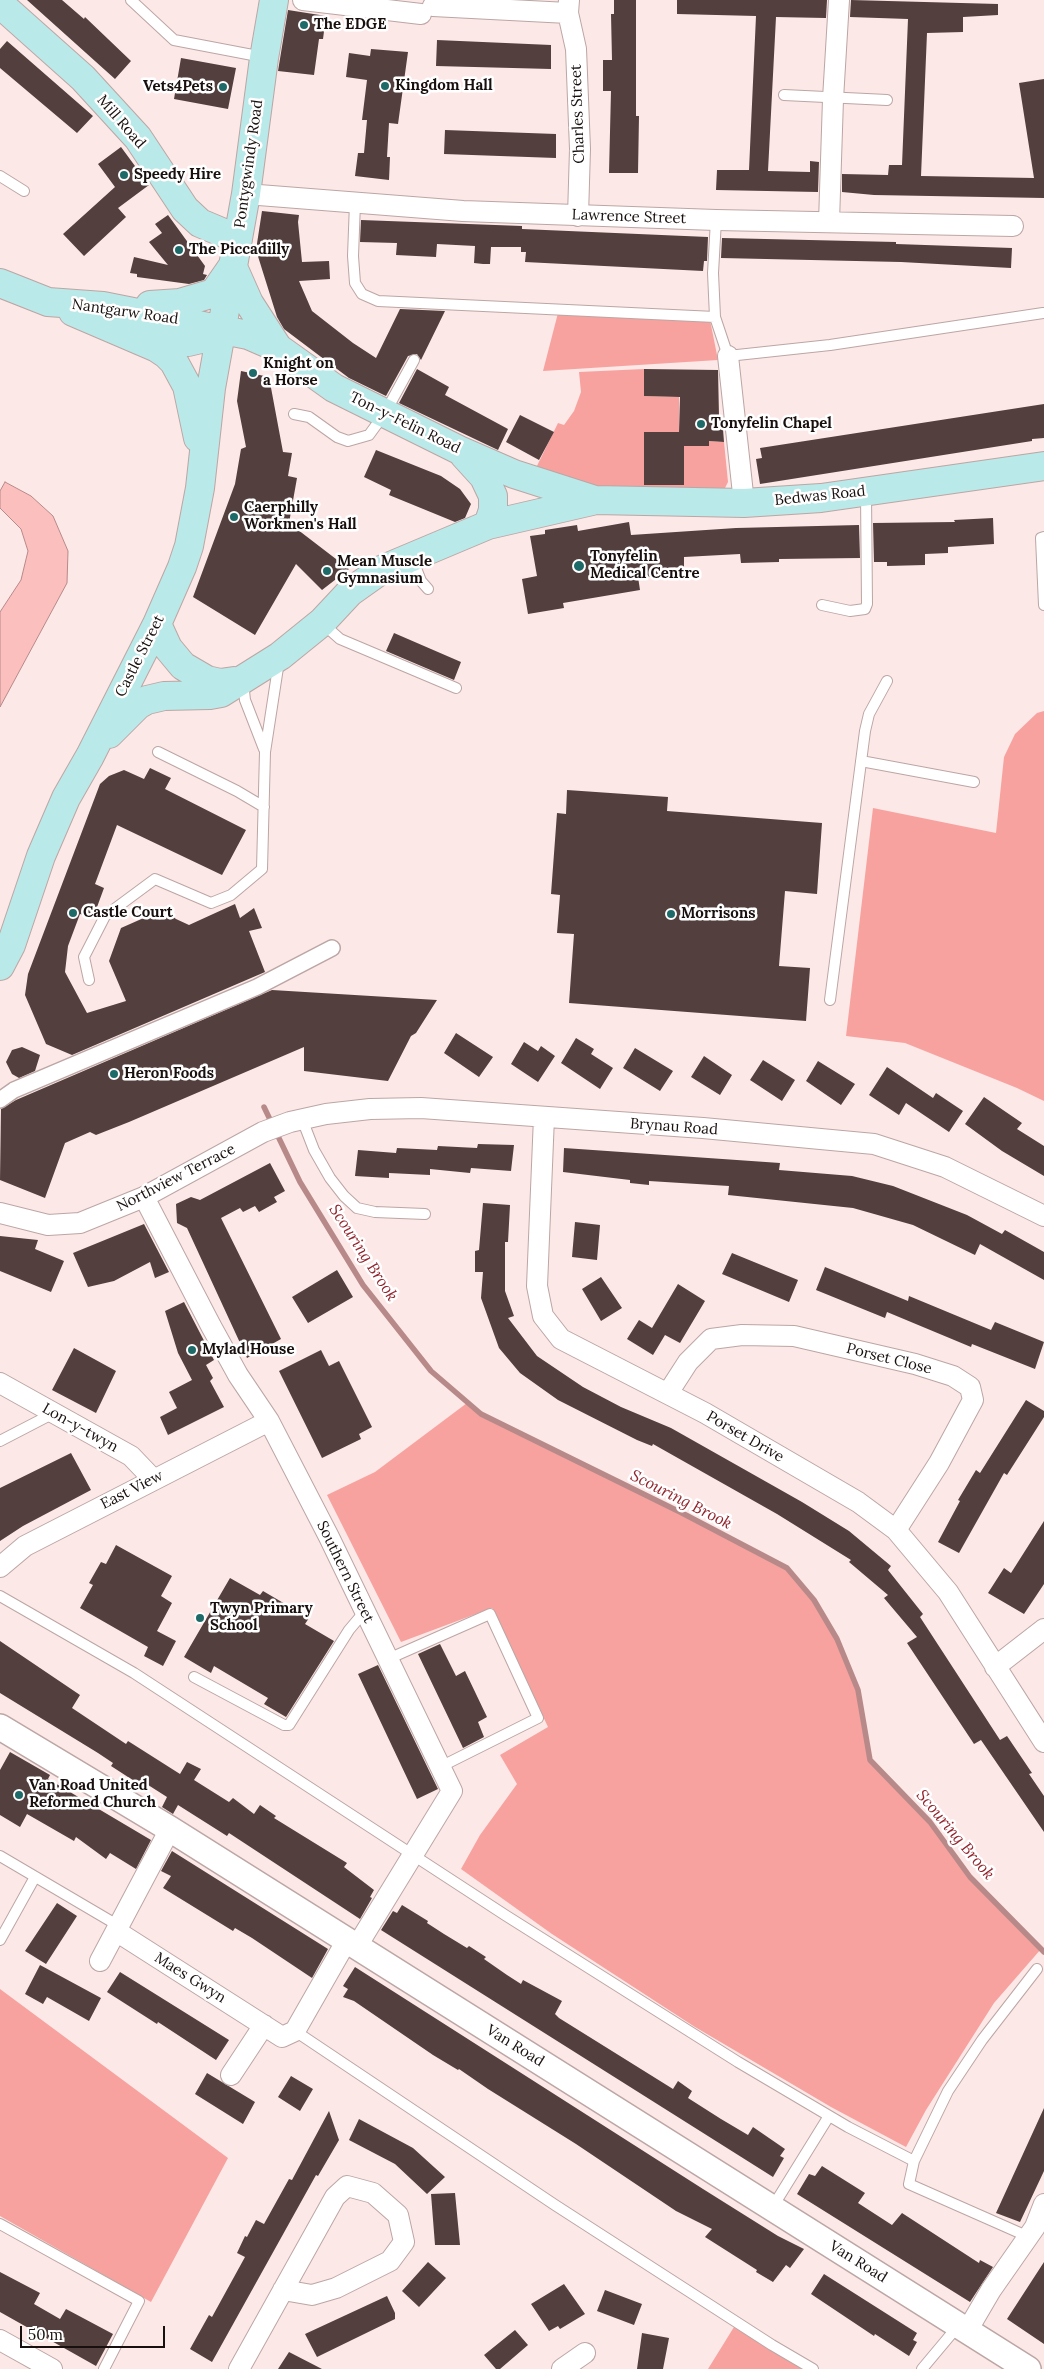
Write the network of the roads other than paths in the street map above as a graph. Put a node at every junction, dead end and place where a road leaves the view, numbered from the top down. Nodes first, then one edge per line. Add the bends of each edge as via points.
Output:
1 (274, 0) edge
2 (303, 0) edge
3 (839, 0) edge
4 (138, 2) edge
5 (0, 4) edge
6 (568, 6) edge
7 (264, 58) junction
8 (784, 95) dead end
9 (833, 99) junction
10 (887, 100) dead end
11 (0, 176) edge
12 (24, 191) dead end
13 (246, 194) junction
14 (355, 203) junction
15 (578, 216) junction
16 (716, 220) junction
17 (829, 222) junction
18 (1013, 226) dead end
19 (238, 239) junction
20 (233, 266) junction
21 (0, 283) edge
22 (48, 302) junction
23 (103, 306) junction
24 (1043, 313) edge
25 (715, 316) junction
26 (223, 329) junction
27 (120, 332) junction
28 (278, 348) junction
29 (728, 356) junction
30 (414, 360) dead end
31 (385, 413) junction
32 (294, 414) dead end
33 (459, 450) junction
34 (203, 459) junction
35 (1044, 466) edge
36 (866, 491) junction
37 (595, 500) junction
38 (744, 503) junction
39 (488, 525) junction
40 (1044, 537) edge
41 (411, 558) junction
42 (428, 589) dead end
43 (1044, 605) edge
44 (822, 606) dead end
45 (322, 622) junction
46 (157, 624) junction
47 (280, 656) junction
48 (242, 680) junction
49 (887, 681) dead end
50 (456, 688) dead end
51 (158, 752) dead end
52 (266, 752) junction
53 (90, 756) junction
54 (861, 761) junction
55 (974, 782) dead end
56 (264, 808) junction
57 (332, 948) dead end
58 (5, 956) edge
59 (89, 980) dead end
60 (0, 988) edge
61 (830, 1000) dead end
62 (0, 1100) edge
63 (544, 1118) junction
64 (296, 1120) junction
65 (144, 1197) junction
66 (0, 1213) edge
67 (425, 1214) dead end
68 (1044, 1216) edge
69 (0, 1383) edge
70 (668, 1393) junction
71 (54, 1414) junction
72 (269, 1421) junction
73 (0, 1442) edge
74 (154, 1479) junction
75 (896, 1530) junction
76 (0, 1567) edge
77 (0, 1596) edge
78 (365, 1611) junction
79 (1044, 1629) edge
80 (388, 1659) junction
81 (995, 1667) junction
82 (194, 1677) dead end
83 (1, 1729) edge
84 (1044, 1742) edge
85 (440, 1767) junction
86 (170, 1829) junction
87 (414, 1855) junction
88 (0, 1856) edge
89 (35, 1877) junction
90 (118, 1929) junction
91 (0, 1940) edge
92 (352, 1943) junction
93 (100, 1961) dead end
94 (1037, 1968) dead end
95 (264, 2025) junction
96 (295, 2031) junction
97 (232, 2075) dead end
98 (829, 2116) junction
99 (914, 2161) junction
100 (1044, 2204) edge
101 (772, 2208) junction
102 (0, 2224) edge
103 (1028, 2237) junction
104 (283, 2290) junction
105 (963, 2329) junction
106 (0, 2340) edge
107 (584, 2353) dead end
108 (52, 2369) edge
109 (104, 2369) edge
110 (239, 2369) edge
111 (562, 2369) edge
112 (813, 2369) edge
113 (922, 2369) edge
114 (1028, 2369) edge

1 - 7 main road, Pontygwindy Road
2 - 6 street, Charles Street via 427,10
3 - 9 street
4 - 7 lane via 174,40
5 - 19 main road, Mill Road via 83,78 138,138 185,209 200,223
6 - 15 street, Charles Street via 576,49 580,149
7 - 13 main road, Pontygwindy Road
8 - 9 lane
9 - 10 lane
9 - 17 street
11 - 12 lane
13 - 14 street, Lawrence Street
13 - 19 main road, Pontygwindy Road
14 - 15 street, Lawrence Street
14 - 25 lane via 355,283 362,294 378,301
15 - 16 street, Lawrence Street
16 - 17 street, Lawrence Street
16 - 25 lane
17 - 18 street, Lawrence Street
19 - 20 main road, Pontygwindy Road
20 - 23 main road via 220,287 204,298 172,304
20 - 26 main road, Pontygwindy Road
20 - 28 main road via 248,303
21 - 22 main road, Nantgarw Road
22 - 23 main road, Nantgarw Road
22 - 27 main road
23 - 26 main road, Nantgarw Road
24 - 29 lane via 830,345
25 - 29 lane
26 - 27 main road via 188,342
26 - 28 main road, Ton-y-Felin Road
26 - 34 main road, Castle Street via 211,388
27 - 34 main road via 166,354 181,373 187,386
28 - 31 main road, Ton-y-Felin Road via 334,388
29 - 38 street
30 - 31 lane
31 - 32 lane via 369,435 348,441 337,438 309,417
31 - 33 main road, Ton-y-Felin Road
33 - 37 main road, Ton-y-Felin Road via 514,474
33 - 39 main road via 484,477 494,496
34 - 46 main road, Castle Street via 189,546
35 - 36 main road, Bedwas Road
36 - 38 main road, Bedwas Road via 821,498
36 - 44 lane via 867,604 865,609 850,611
37 - 38 main road, Bedwas Road
37 - 39 main road
39 - 41 main road
40 - 43 lane via 1041,538
41 - 42 lane
41 - 45 main road via 364,580
45 - 47 main road
45 - 50 lane via 340,639
46 - 48 main road via 176,659 195,675 220,683
46 - 53 main road, Castle Street
47 - 48 main road
47 - 52 lane
48 - 52 lane via 245,700
48 - 53 main road via 221,693 147,700 123,719
49 - 54 lane via 869,714
51 - 56 lane
52 - 56 lane
53 - 58 main road, Castle Street via 66,798 45,847
54 - 55 lane
54 - 61 lane
56 - 59 lane via 262,870 231,895 211,903 155,879 105,916 84,957
57 - 62 street via 257,987 14,1090
58 - 60 main road, Castle Street
63 - 64 street, Brynau Road via 421,1108 370,1109
63 - 68 street, Brynau Road via 703,1128 874,1144 945,1167
63 - 70 street, Porset Drive via 537,1286 542,1316 561,1339
64 - 65 street, Northview Terrace via 263,1132
64 - 67 lane via 330,1178 357,1208
65 - 66 street, Northview Terrace via 80,1222 48,1225
65 - 72 street, Southern Street via 234,1367
69 - 71 street, Lon-y-twyn
70 - 75 street, Porset Drive via 858,1502
70 - 75 street, Porset Close via 688,1362 712,1338 742,1335 794,1336 953,1376 970,1387 974,1400
71 - 73 lane
71 - 74 street, Lon-y-twyn via 131,1456
72 - 74 street, East View
72 - 78 street, Southern Street
74 - 76 street, East View via 26,1546
75 - 81 street, Porset Drive via 948,1592
77 - 87 lane via 134,1673
78 - 80 street, Southern Street
78 - 82 lane via 349,1630 289,1725
79 - 81 street
80 - 85 street, Southern Street
80 - 85 lane via 490,1614 538,1718
81 - 84 street, Porset Drive
83 - 86 street, Van Road
85 - 87 street, Southern Street via 452,1791
86 - 90 street
86 - 92 street, Van Road
87 - 92 street, Southern Street
87 - 98 lane via 729,2057
88 - 89 lane
89 - 90 lane
89 - 91 lane
90 - 93 street
90 - 95 street, Maes Gwyn
92 - 96 street
92 - 101 street, Van Road
94 - 99 lane via 948,2091
95 - 96 street, Maes Gwyn via 282,2037
95 - 97 street
96 - 112 lane via 564,2210
98 - 99 lane
98 - 101 lane
99 - 103 lane via 909,2184
100 - 103 street
101 - 105 street, Van Road
102 - 109 lane via 138,2301
103 - 105 street
104 - 104 street via 334,2197 347,2186 374,2193 398,2215 404,2242 390,2261 336,2288 312,2295
104 - 110 street
105 - 113 lane
105 - 114 street, Van Road
106 - 108 street
107 - 111 street

